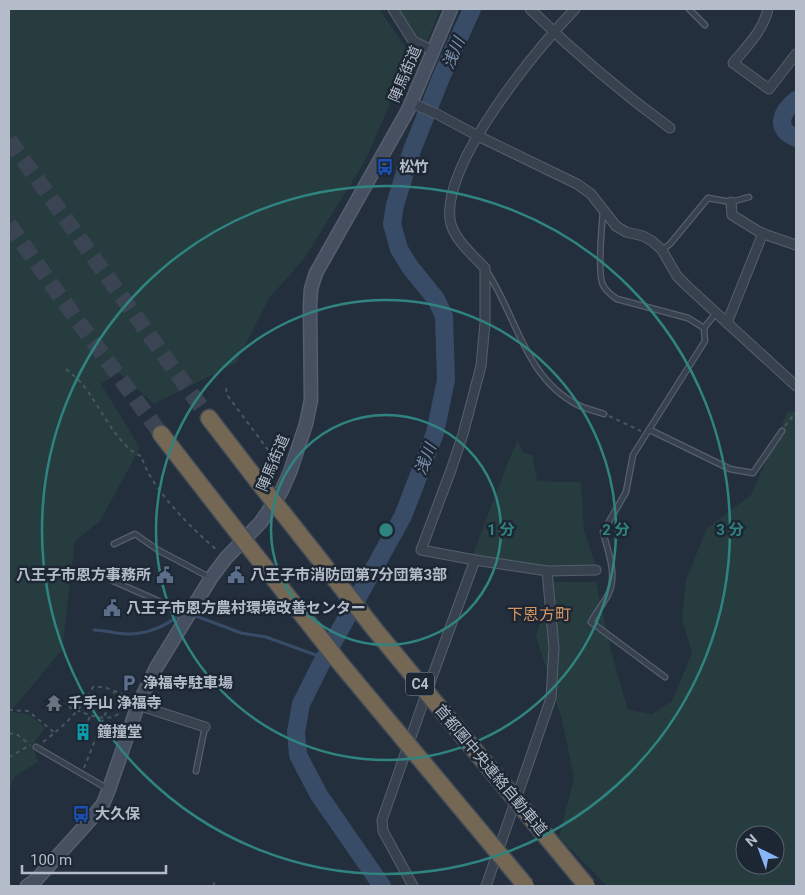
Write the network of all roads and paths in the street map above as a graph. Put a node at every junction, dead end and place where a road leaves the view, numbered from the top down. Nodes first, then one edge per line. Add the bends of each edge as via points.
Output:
1 (393, 9) edge
2 (451, 9) edge
3 (530, 9) edge
4 (575, 9) edge
5 (689, 9) edge
6 (768, 9) edge
7 (705, 25) dead end
8 (554, 32) junction
9 (433, 51) junction
10 (796, 54) edge
11 (414, 104) junction
12 (670, 128) dead end
13 (478, 136) junction
14 (749, 197) dead end
15 (732, 202) junction
16 (604, 211) junction
17 (763, 233) junction
18 (796, 245) edge
19 (662, 250) junction
20 (485, 268) junction
21 (716, 313) junction
22 (727, 323) junction
23 (704, 328) junction
24 (66, 369) dead end
25 (796, 386) edge
26 (226, 388) dead end
27 (796, 412) edge
28 (604, 414) joint
29 (209, 418) tunnel mouth
30 (782, 431) joint
31 (649, 432) junction
32 (161, 434) tunnel mouth
33 (290, 472) junction
34 (114, 544) dead end
35 (226, 558) junction
36 (475, 560) junction
37 (596, 570) dead end
38 (548, 571) junction
39 (211, 578) junction
40 (111, 580) dead end
41 (188, 614) junction
42 (665, 677) dead end
43 (114, 692) junction
44 (138, 705) junction
45 (69, 707) dead end
46 (9, 710) edge
47 (78, 710) junction
48 (91, 714) junction
49 (103, 719) junction
50 (205, 726) joint
51 (85, 728) dead end
52 (9, 733) edge
53 (55, 733) junction
54 (30, 745) junction
55 (36, 747) junction
56 (9, 757) edge
57 (196, 771) dead end
58 (82, 773) junction
59 (110, 789) junction
60 (215, 881) dead end
61 (27, 886) edge
62 (213, 886) edge
63 (413, 886) edge
64 (486, 886) edge
65 (526, 886) edge
66 (587, 886) edge

1 - 9 street via 413,41
2 - 9 main road, 陣馬街道
3 - 8 street
4 - 8 street
5 - 7 lane
6 - 10 street via 760,30 733,63 769,89
8 - 12 street via 634,102
8 - 13 street via 498,102
9 - 11 main road, 陣馬街道
11 - 13 street
11 - 33 main road, 陣馬街道 via 316,273 310,306 311,400
13 - 16 street via 577,184 591,194
13 - 20 street via 456,179 450,220 459,239
14 - 15 lane
15 - 17 street via 732,214
15 - 19 lane via 708,198
16 - 19 street via 616,226 643,236
16 - 23 lane via 600,240 601,283 608,292 617,298 688,318
17 - 18 street
17 - 22 street
19 - 21 street via 677,276
20 - 28 lane via 531,359 549,382 579,406
20 - 36 street via 486,323 481,366 452,470 421,550
21 - 22 street
21 - 23 lane
22 - 25 street
23 - 31 lane via 705,341
24 - 35 path via 84,386 108,424 134,454 141,456 156,486 199,535
26 - 33 path via 227,395 280,466
27 - 30 path
28 - 31 path
29 - 66 highway, 首都圏中央連絡自動車道 / C4, bridge via 376,631
30 - 31 lane via 753,473 730,469
31 - 42 lane via 633,455 626,492 603,532 612,582 609,594 591,622
32 - 65 highway, bridge via 340,663
33 - 35 main road, 陣馬街道 via 269,511
34 - 39 lane via 135,534
35 - 39 main road, 陣馬街道
36 - 38 street
36 - 63 street via 382,820 383,831
37 - 38 street
38 - 64 street via 554,648 551,698
39 - 41 main road, 陣馬街道
40 - 41 lane
41 - 44 main road, 陣馬街道
43 - 47 path via 93,686
43 - 49 path
43 - 49 path via 127,696 118,714
44 - 50 street
44 - 59 main road, 陣馬街道
45 - 47 path
46 - 53 path via 28,711
47 - 48 path
47 - 53 path
48 - 49 path
48 - 51 path
49 - 58 path
50 - 57 lane
52 - 54 path via 18,735
53 - 55 path
54 - 55 path
54 - 56 path
55 - 58 lane
58 - 59 lane
59 - 61 main road, 陣馬街道 via 91,819
60 - 62 path

